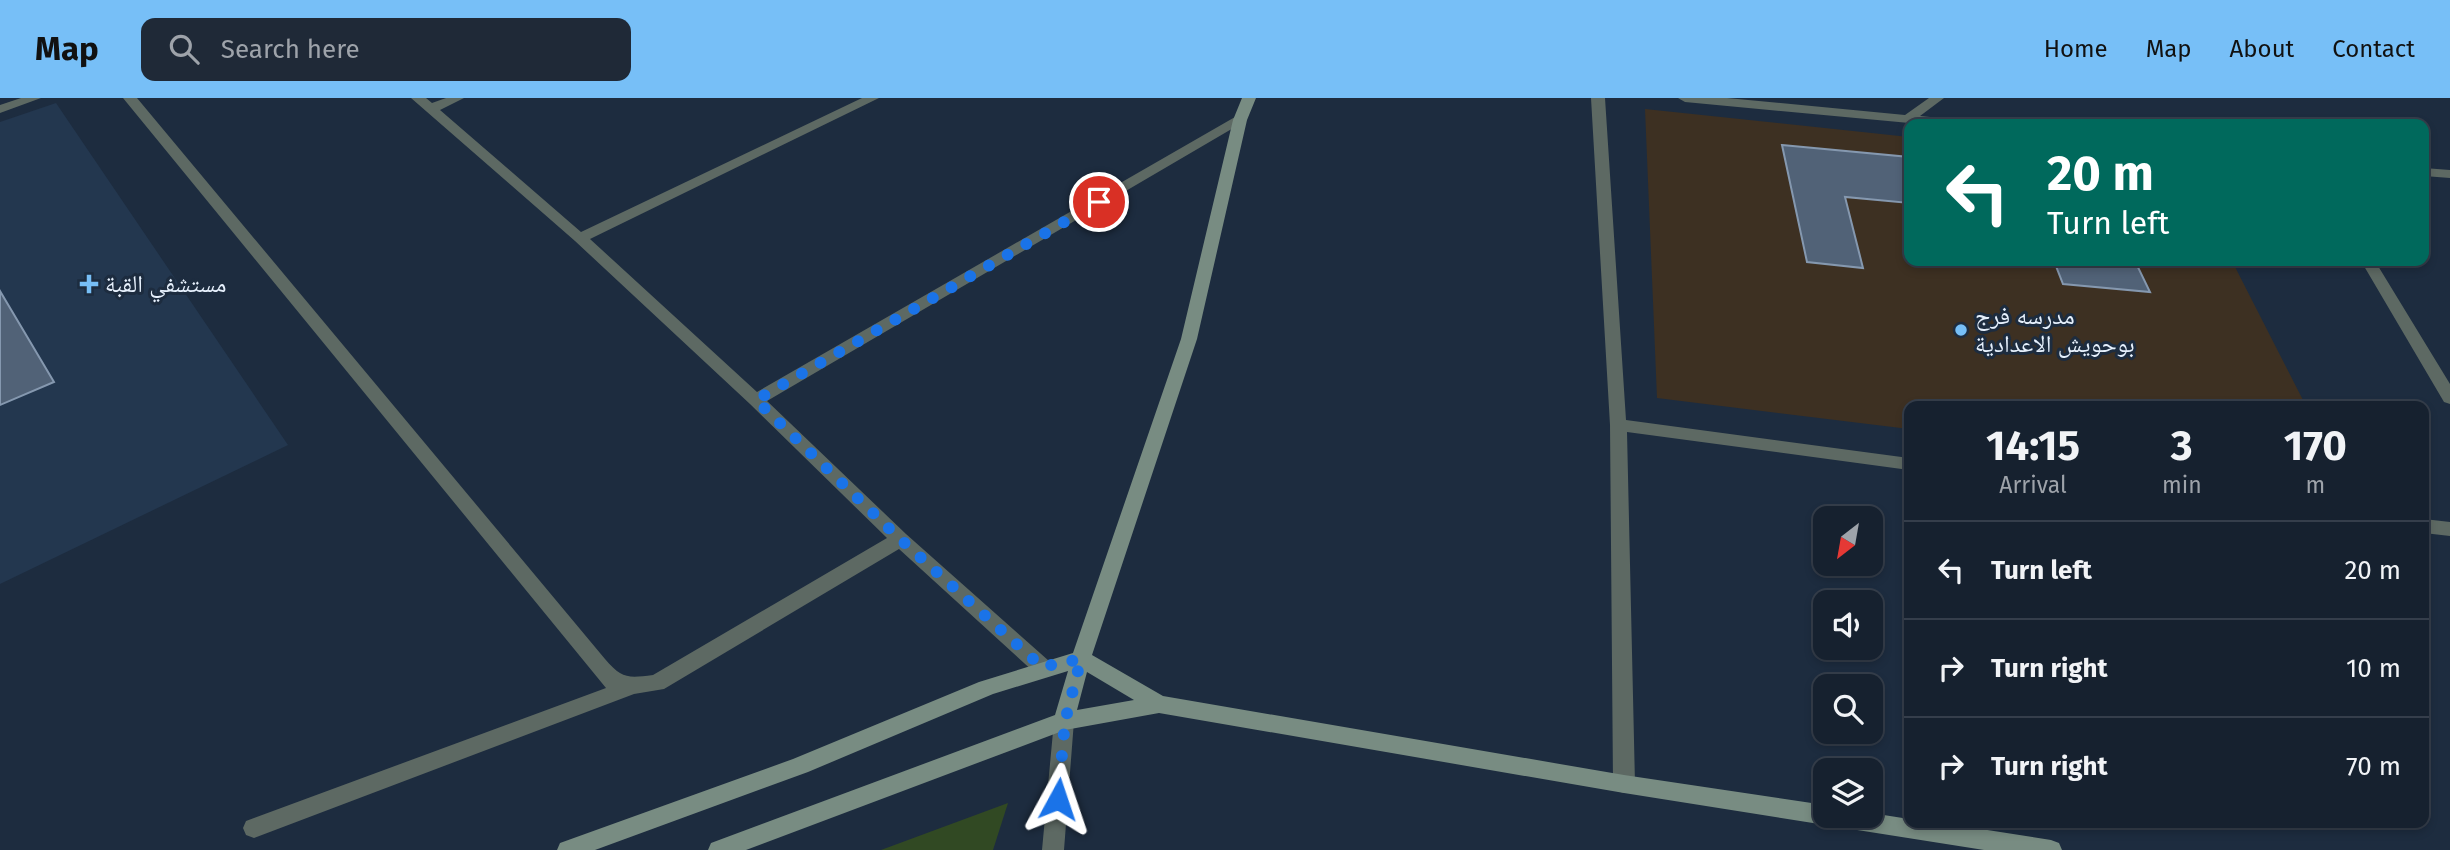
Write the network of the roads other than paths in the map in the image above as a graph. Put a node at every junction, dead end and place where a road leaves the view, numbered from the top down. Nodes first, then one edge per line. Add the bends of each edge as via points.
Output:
1 (34, 98) edge
2 (130, 98) edge
3 (457, 98) edge
4 (872, 98) edge
5 (1249, 98) edge
6 (1598, 98) edge
7 (1685, 98) edge
8 (1937, 98) edge
9 (424, 103) edge
10 (0, 109) edge
11 (1908, 119) joint
12 (1240, 120) junction
13 (2429, 172) edge
14 (2450, 174) edge
15 (580, 238) junction
16 (2371, 266) edge
17 (2450, 398) edge
18 (756, 400) junction
19 (1618, 425) junction
20 (1904, 463) edge
21 (2429, 527) edge
22 (2450, 530) edge
23 (900, 539) junction
24 (1081, 659) junction
25 (1042, 667) junction
26 (633, 686) junction
27 (1159, 704) junction
28 (1065, 721) junction
29 (1624, 784) junction
30 (1813, 813) edge
31 (1883, 824) edge
32 (1904, 827) edge
33 (254, 828) dead end
34 (1910, 828) edge
35 (568, 850) edge
36 (719, 850) edge
37 (1053, 850) edge
38 (2051, 850) edge

1 - 10 street
2 - 26 street via 598,665 613,682
3 - 9 street
4 - 15 street
5 - 12 main road
6 - 19 street
7 - 11 street
8 - 11 street
9 - 15 street
12 - 18 street
12 - 24 main road via 1189,339
13 - 14 street
15 - 18 street
16 - 17 street
18 - 23 street
19 - 20 street
19 - 29 street
21 - 22 street
23 - 25 street
23 - 26 street via 688,666 657,683
24 - 25 main road
24 - 27 main road
24 - 28 main road
25 - 35 main road via 831,753
26 - 33 street
27 - 28 main road
27 - 29 main road
28 - 36 main road
28 - 37 street
29 - 30 main road
31 - 32 main road
34 - 38 main road

